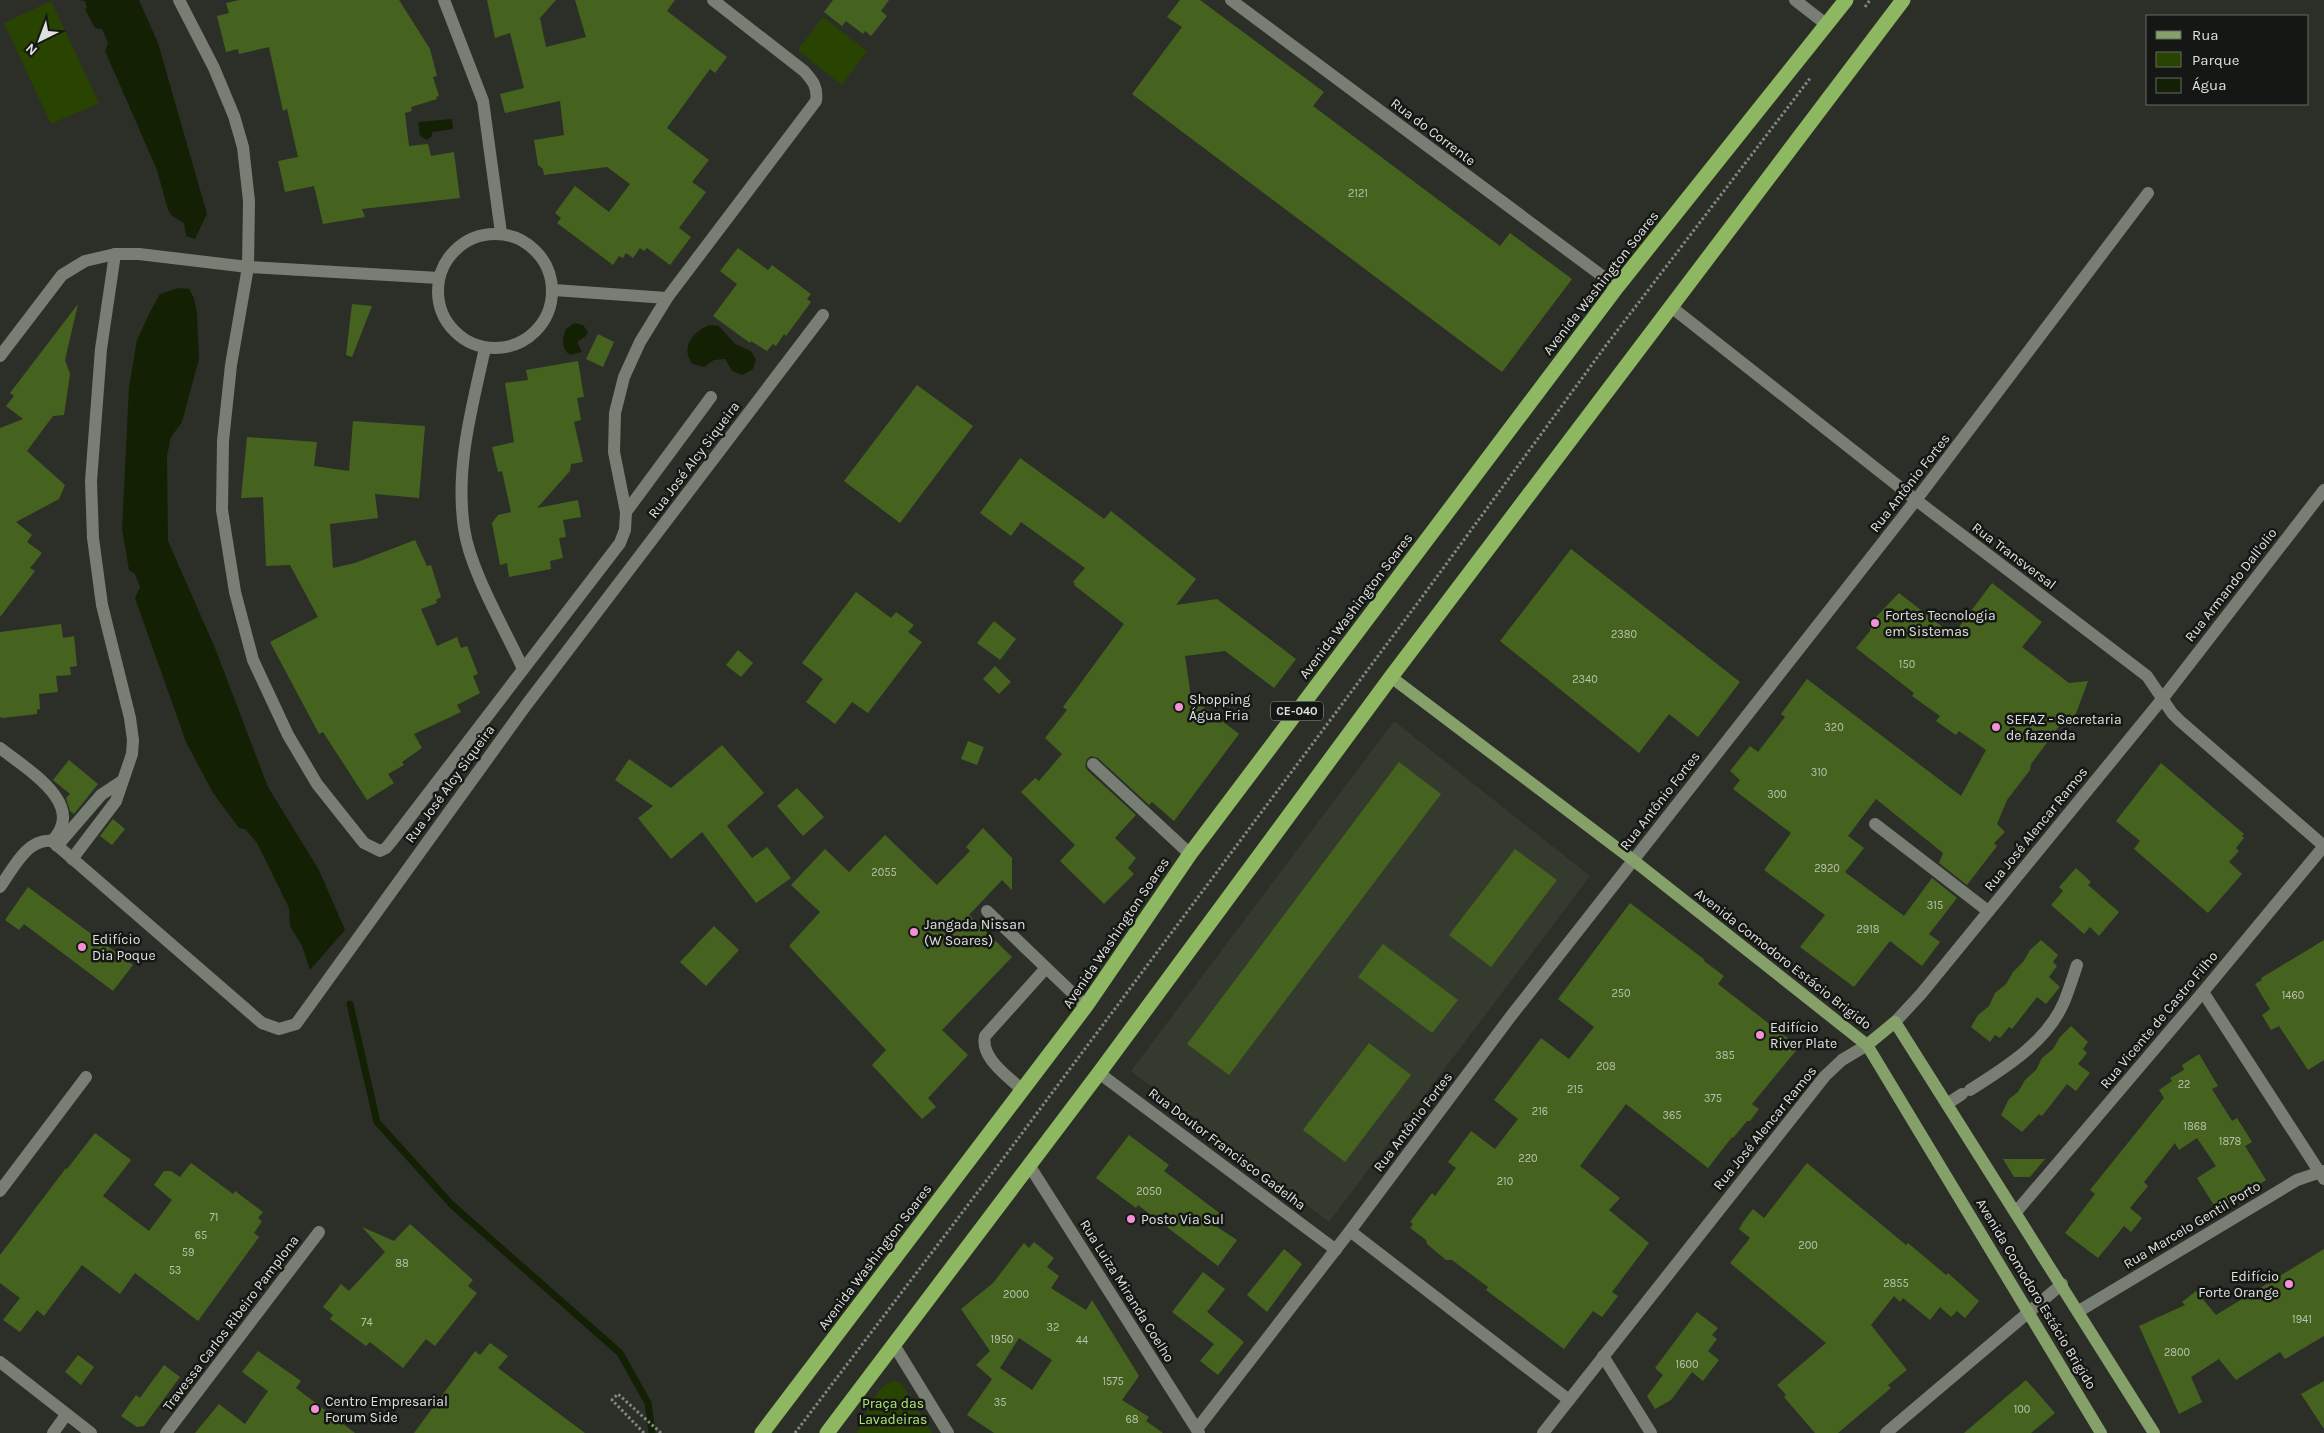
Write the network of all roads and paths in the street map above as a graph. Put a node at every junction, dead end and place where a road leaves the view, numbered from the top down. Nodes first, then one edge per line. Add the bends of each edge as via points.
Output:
1 (179, 0) edge
2 (444, 0) edge
3 (713, 0) edge
4 (1231, 0) edge
5 (1795, 0) edge
6 (1846, 0) edge
7 (1870, 0) edge
8 (1903, 0) edge
9 (1864, 8) dead end
10 (1827, 25) junction
11 (1812, 77) dead end
12 (2148, 193) dead end
13 (502, 233) junction
14 (115, 254) junction
15 (248, 267) junction
16 (439, 278) junction
17 (1617, 287) junction
18 (554, 290) junction
19 (667, 298) junction
20 (1670, 306) junction
21 (823, 315) dead end
22 (485, 348) junction
23 (0, 356) edge
24 (711, 397) dead end
25 (2324, 490) edge
26 (1916, 500) junction
27 (626, 512) junction
28 (523, 668) junction
29 (1391, 677) junction
30 (2162, 698) junction
31 (0, 748) edge
32 (1093, 764) dead end
33 (122, 781) junction
34 (1875, 824) dead end
35 (54, 843) junction
36 (2324, 846) edge
37 (1190, 854) junction
38 (72, 859) junction
39 (1633, 860) junction
40 (0, 887) edge
41 (987, 910) dead end
42 (1988, 911) junction
43 (2077, 965) dead end
44 (1046, 968) junction
45 (2203, 992) junction
46 (1086, 1006) junction
47 (1895, 1022) junction
48 (1867, 1045) junction
49 (1099, 1072) junction
50 (86, 1077) dead end
51 (1022, 1090) junction
52 (1947, 1104) junction
53 (1029, 1166) junction
54 (2323, 1175) edge
55 (0, 1191) edge
56 (2016, 1212) junction
57 (319, 1232) dead end
58 (1350, 1232) junction
59 (1336, 1250) junction
60 (2062, 1284) junction
61 (2079, 1311) junction
62 (2030, 1312) junction
63 (894, 1345) junction
64 (1603, 1356) junction
65 (0, 1362) edge
66 (1569, 1400) junction
67 (66, 1415) junction
68 (1198, 1431) edge
69 (53, 1433) edge
70 (91, 1433) edge
71 (166, 1433) edge
72 (644, 1433) edge
73 (661, 1433) edge
74 (762, 1433) edge
75 (795, 1433) edge
76 (827, 1433) edge
77 (948, 1433) edge
78 (1543, 1433) edge
79 (1651, 1433) edge
80 (1886, 1433) edge
81 (2101, 1433) edge
82 (2154, 1433) edge

1 - 15 street via 234,116 249,201
2 - 13 street via 484,101
3 - 19 street via 804,71 817,91 816,101
4 - 17 street, Rua do Corrente
5 - 10 street
6 - 10 highway, Avenida Washington Soares / CE-040
7 - 9 path
8 - 20 highway
10 - 17 highway, Avenida Washington Soares / CE-040
11 - 75 path via 1607,344 1428,589
12 - 26 street, Rua Antônio Fortes
13 - 16 street via 480,235 461,244 447,259
13 - 18 street via 522,240 539,253 550,272
14 - 15 street
14 - 23 street via 85,261 62,275
14 - 33 street via 101,349 90,481 93,538 102,605 133,740 132,754
15 - 16 street
15 - 28 street via 231,365 223,441 222,510 235,592 254,660 288,735 317,784 364,843 380,851 386,848
16 - 22 street via 438,302 447,323 464,339
17 - 37 highway, Avenida Washington Soares / CE-040
18 - 19 street
18 - 22 street via 547,317 532,336 510,347
19 - 27 street via 640,342 624,377 615,413 614,452
20 - 26 street, Rua Transversal
20 - 29 highway
21 - 38 street, Rua José Alcy Siqueira via 527,704 296,1024 279,1029 262,1023
22 - 28 street via 464,444 460,484 464,530 478,574
24 - 27 street
25 - 30 street, Rua Armando Dall'olio
26 - 30 street, Rua Transversal via 2147,676
26 - 39 street, Rua Antônio Fortes
27 - 28 street via 620,543
29 - 39 main road, Avenida Comodoro Estácio Brigido
29 - 49 highway
30 - 36 street, Rua Transversal via 2180,721
30 - 42 street, Rua José Alencar Ramos
31 - 35 street via 56,794 64,814
32 - 37 street
33 - 35 street via 101,795
33 - 38 street via 116,801
34 - 42 street
35 - 38 street, Rua José Alcy Siqueira
35 - 40 street via 42,840 32,845
36 - 45 street, Rua Vicente de Castro Filho
37 - 46 highway, Avenida Washington Soares / CE-040
39 - 48 main road, Avenida Comodoro Estácio Brigido
39 - 58 street, Rua Antônio Fortes via 1511,1016
41 - 44 street
42 - 47 street, Rua José Alencar Ramos
43 - 52 street via 2064,1003 2047,1028 2009,1065
44 - 46 street
44 - 51 street via 985,1036 983,1045 987,1054
45 - 54 street
45 - 56 street, Rua Vicente de Castro Filho
46 - 51 highway, Avenida Washington Soares / CE-040
47 - 48 main road, Rua José Alencar Ramos
47 - 52 main road, Avenida Comodoro Estácio Brigido
48 - 62 main road, Avenida Comodoro Estácio Brigido
48 - 64 street, Rua José Alencar Ramos via 1842,1060 1825,1076
49 - 53 highway
49 - 59 street, Rua Doutor Francisco Gadelha
50 - 55 street
51 - 74 highway, Avenida Washington Soares / CE-040
52 - 56 main road, Avenida Comodoro Estácio Brigido
53 - 63 highway
53 - 68 street, Rua Luiza Miranda Coelho
54 - 61 street, Rua Marcelo Gentil Porto via 2297,1180
56 - 60 main road, Avenida Comodoro Estácio Brigido
57 - 71 street, Travessa Carlos Ribeiro Pamplona
58 - 59 street, Rua Antônio Fortes
58 - 66 street
59 - 68 street, Rua Antônio Fortes
60 - 61 main road, Avenida Comodoro Estácio Brigido
60 - 62 street
61 - 82 main road, Avenida Comodoro Estácio Brigido
62 - 80 street
62 - 81 main road, Avenida Comodoro Estácio Brigido
63 - 76 highway
63 - 77 street
64 - 66 street, Rua José Alencar Ramos
64 - 79 street
65 - 67 street
66 - 78 street, Rua José Alencar Ramos
67 - 69 street
67 - 70 street
72 - 73 path via 612,1400 618,1394

